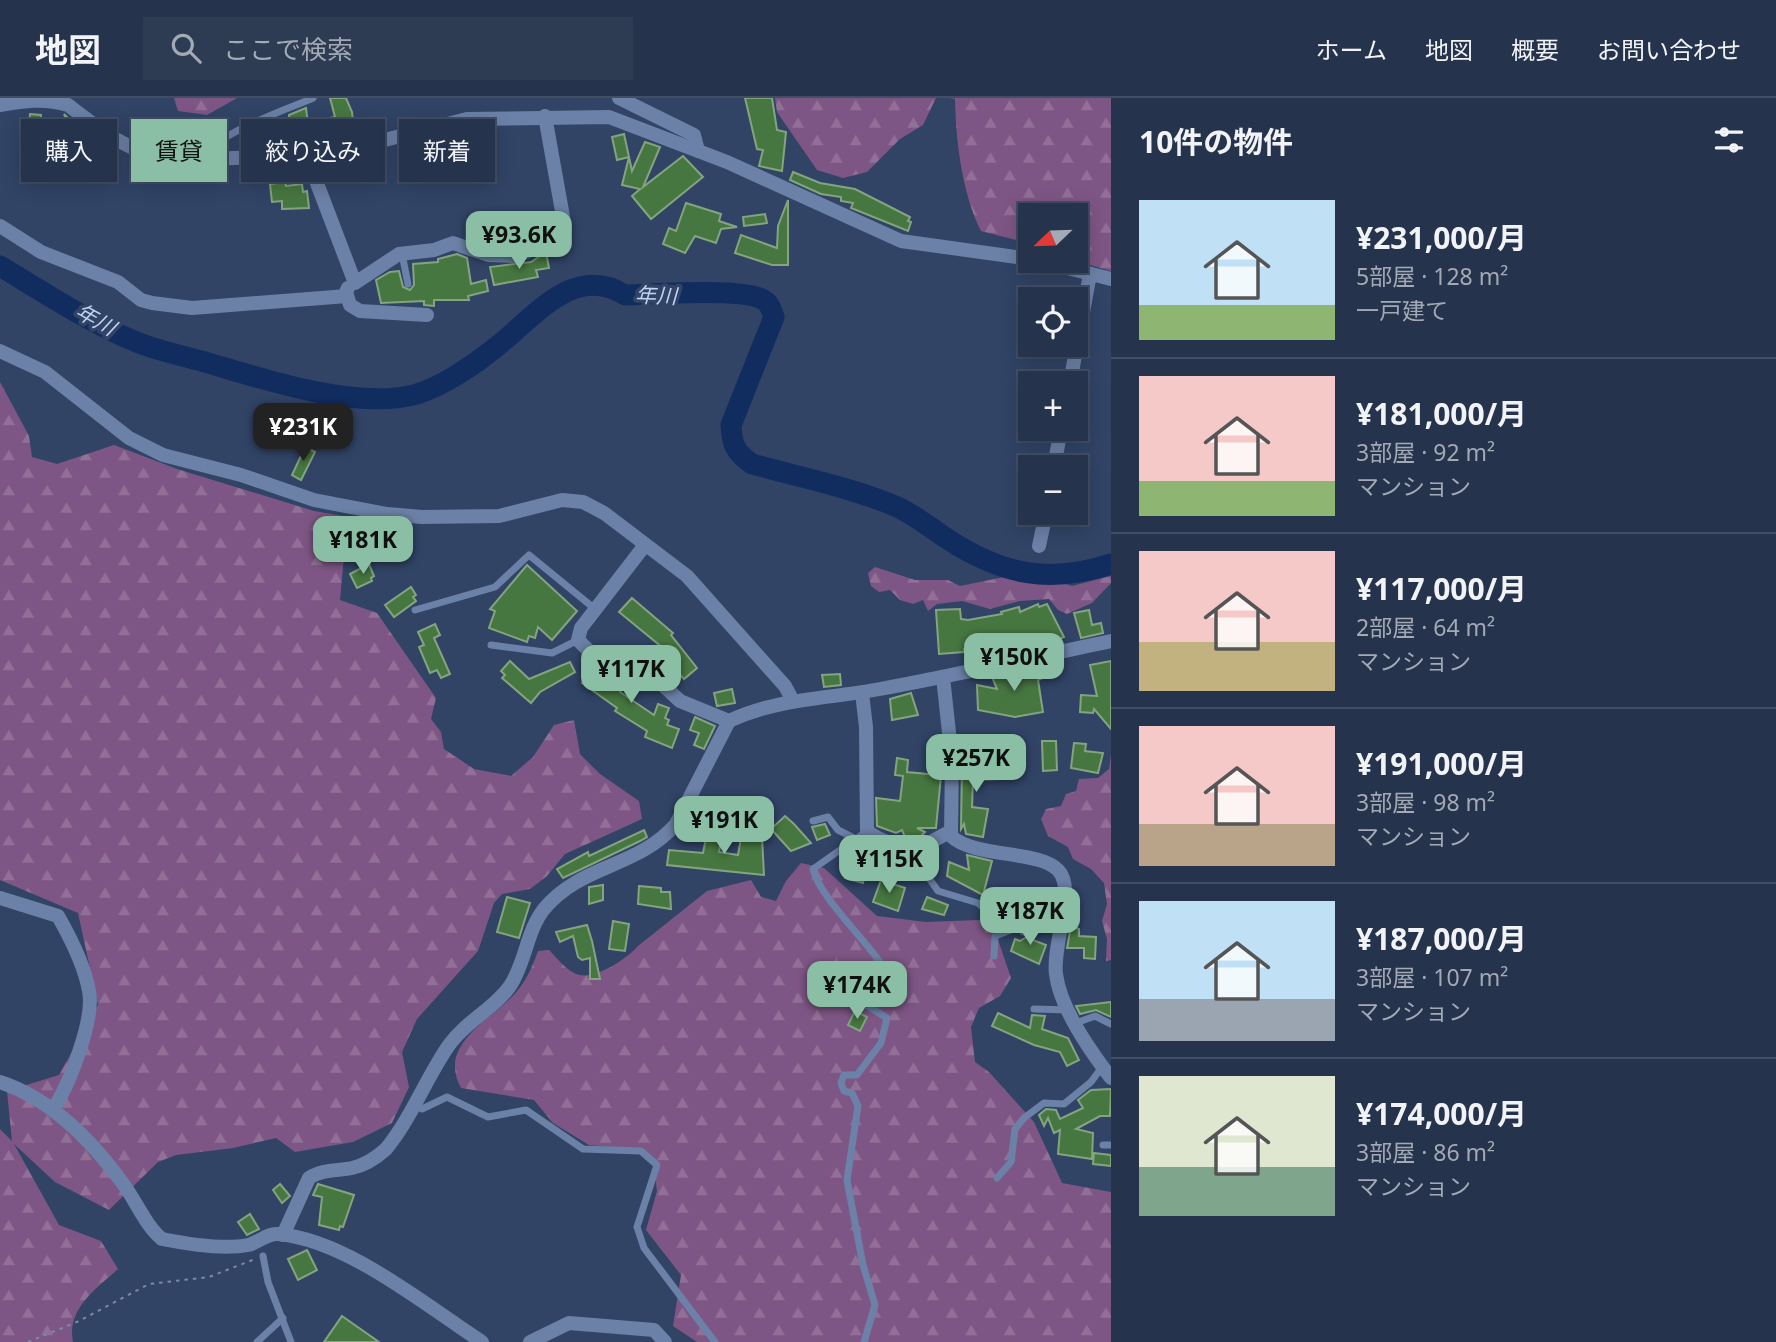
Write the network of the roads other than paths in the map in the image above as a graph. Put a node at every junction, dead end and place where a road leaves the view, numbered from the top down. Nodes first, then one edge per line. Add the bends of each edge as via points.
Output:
1 (313, 98) edge
2 (619, 98) edge
3 (68, 102) edge
4 (0, 105) edge
5 (545, 116) junction
6 (227, 137) edge
7 (385, 140) edge
8 (131, 148) edge
9 (698, 150) junction
10 (317, 182) edge
11 (0, 226) edge
12 (402, 253) junction
13 (1018, 256) edge
14 (1086, 273) edge
15 (1090, 274) junction
16 (1111, 279) edge
17 (355, 283) junction
18 (408, 284) dead end
19 (347, 296) junction
20 (427, 315) dead end
21 (0, 352) edge
22 (1072, 371) edge
23 (1044, 525) edge
24 (645, 545) junction
25 (1040, 546) dead end
26 (596, 609) junction
27 (415, 610) dead end
28 (578, 640) junction
29 (1111, 641) edge
30 (491, 645) dead end
31 (943, 677) junction
32 (862, 693) junction
33 (792, 699) junction
34 (729, 721) junction
35 (813, 821) dead end
36 (950, 832) junction
37 (862, 835) junction
38 (891, 842) junction
39 (0, 898) edge
40 (1059, 925) junction
41 (1022, 926) junction
42 (994, 956) dead end
43 (1034, 1009) dead end
44 (1069, 1010) junction
45 (1076, 1023) junction
46 (1111, 1024) edge
47 (1106, 1072) edge
48 (0, 1082) edge
49 (414, 1106) junction
50 (53, 1109) junction
51 (997, 1178) dead end
52 (283, 1235) junction
53 (263, 1256) road end
54 (283, 1318) junction
55 (257, 1342) edge
56 (291, 1342) edge
57 (482, 1342) edge
58 (530, 1342) edge
59 (665, 1342) edge
60 (715, 1342) edge
61 (864, 1342) edge

1 - 6 lane
2 - 9 street via 694,135
3 - 4 street via 39,99
3 - 8 street
5 - 7 street via 467,119
5 - 9 street via 609,117
5 - 12 street via 565,228 516,256 488,255 453,243
9 - 13 street via 901,241
10 - 17 street
11 - 19 street via 41,252 118,282 152,303 192,308
12 - 17 street
12 - 18 lane
14 - 15 street
15 - 16 street
15 - 22 street
17 - 19 street
19 - 20 street via 350,305 360,311
21 - 24 street via 45,372 129,438 163,455 314,500 387,514 499,516 562,500 583,502
23 - 25 street
24 - 26 street
24 - 33 street via 711,600
26 - 27 lane via 529,555 491,589
26 - 28 street
28 - 30 lane via 552,653
28 - 34 street via 589,651 652,675 680,701
29 - 31 street
31 - 32 street
31 - 36 street via 952,760
32 - 33 street
32 - 37 street via 867,739
33 - 34 street
34 - 49 street via 676,824 647,851 576,881 545,909 534,924 510,986 462,1028
35 - 37 lane via 828,817 838,830
36 - 38 street via 919,846
36 - 40 street via 965,845 1057,869 1067,889
37 - 38 street
37 - 61 lane via 813,869 827,898 882,965 866,1005 887,1018 881,1043 857,1075 844,1075 841,1083 858,1106 847,1180 875,1305
38 - 41 lane via 891,850 926,874 939,891 978,903 998,920
39 - 50 street via 58,916 89,989 86,1023 68,1082
40 - 41 lane via 1033,915
40 - 44 street via 1056,977
41 - 42 lane via 995,936
43 - 44 lane
44 - 45 street
45 - 46 lane via 1095,1016
45 - 47 street
47 - 51 lane via 1064,1104 1044,1103 1024,1118 1016,1129 1011,1162
48 - 50 street via 27,1091
49 - 52 street via 398,1135 371,1161 309,1178
49 - 60 lane via 422,1109 447,1097 488,1117 526,1110 583,1149 641,1150 657,1165 637,1227 644,1248
50 - 52 street via 107,1163 162,1239 239,1246
52 - 57 street via 358,1259
53 - 54 lane
54 - 55 lane
54 - 56 lane
58 - 59 street via 569,1323 654,1330

